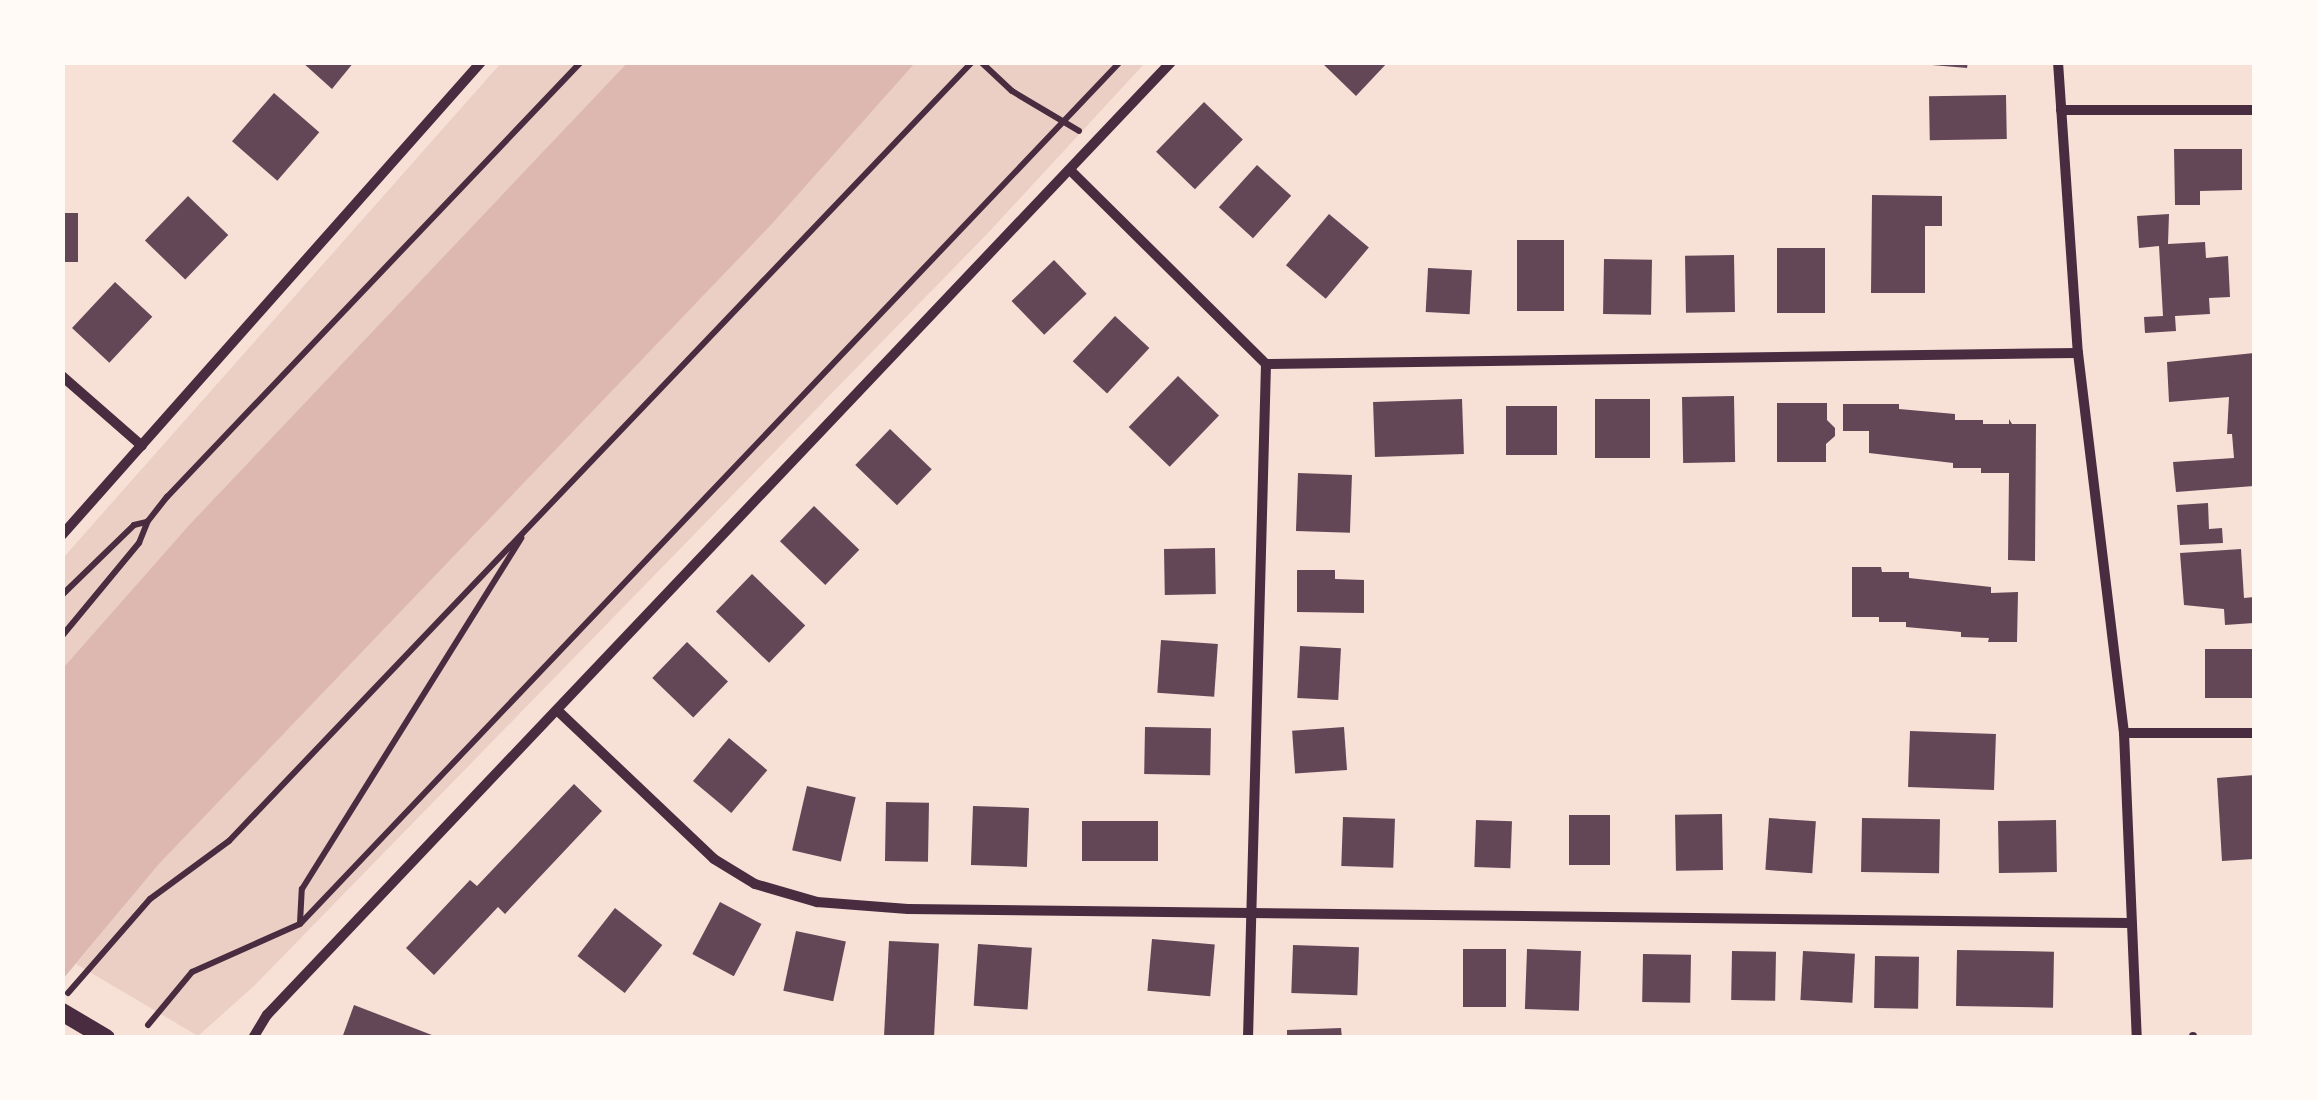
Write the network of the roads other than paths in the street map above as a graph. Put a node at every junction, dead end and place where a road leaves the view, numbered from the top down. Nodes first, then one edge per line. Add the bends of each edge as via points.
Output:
1 (1171, 62) edge
2 (2058, 62) edge
3 (481, 63) edge
4 (2062, 110) junction
5 (2254, 110) edge
6 (1071, 171) junction
7 (2078, 353) junction
8 (1266, 364) junction
9 (62, 376) edge
10 (142, 446) junction
11 (62, 534) edge
12 (557, 710) junction
13 (2124, 733) junction
14 (2254, 733) edge
15 (1250, 910) junction
16 (2130, 923) junction
17 (65, 1010) edge
18 (106, 1038) edge
19 (253, 1038) edge
20 (1248, 1038) edge
21 (2137, 1038) edge

1 - 6 street
2 - 4 street
3 - 10 street
4 - 5 street
4 - 7 street
6 - 8 street
6 - 12 street
7 - 8 street
7 - 13 street
8 - 15 street
9 - 10 street
10 - 11 street
12 - 15 street via 714,859 755,884 818,902 908,908
12 - 19 street via 267,1015
13 - 14 street
13 - 16 street
15 - 16 street
15 - 20 street
16 - 21 street
17 - 18 street

